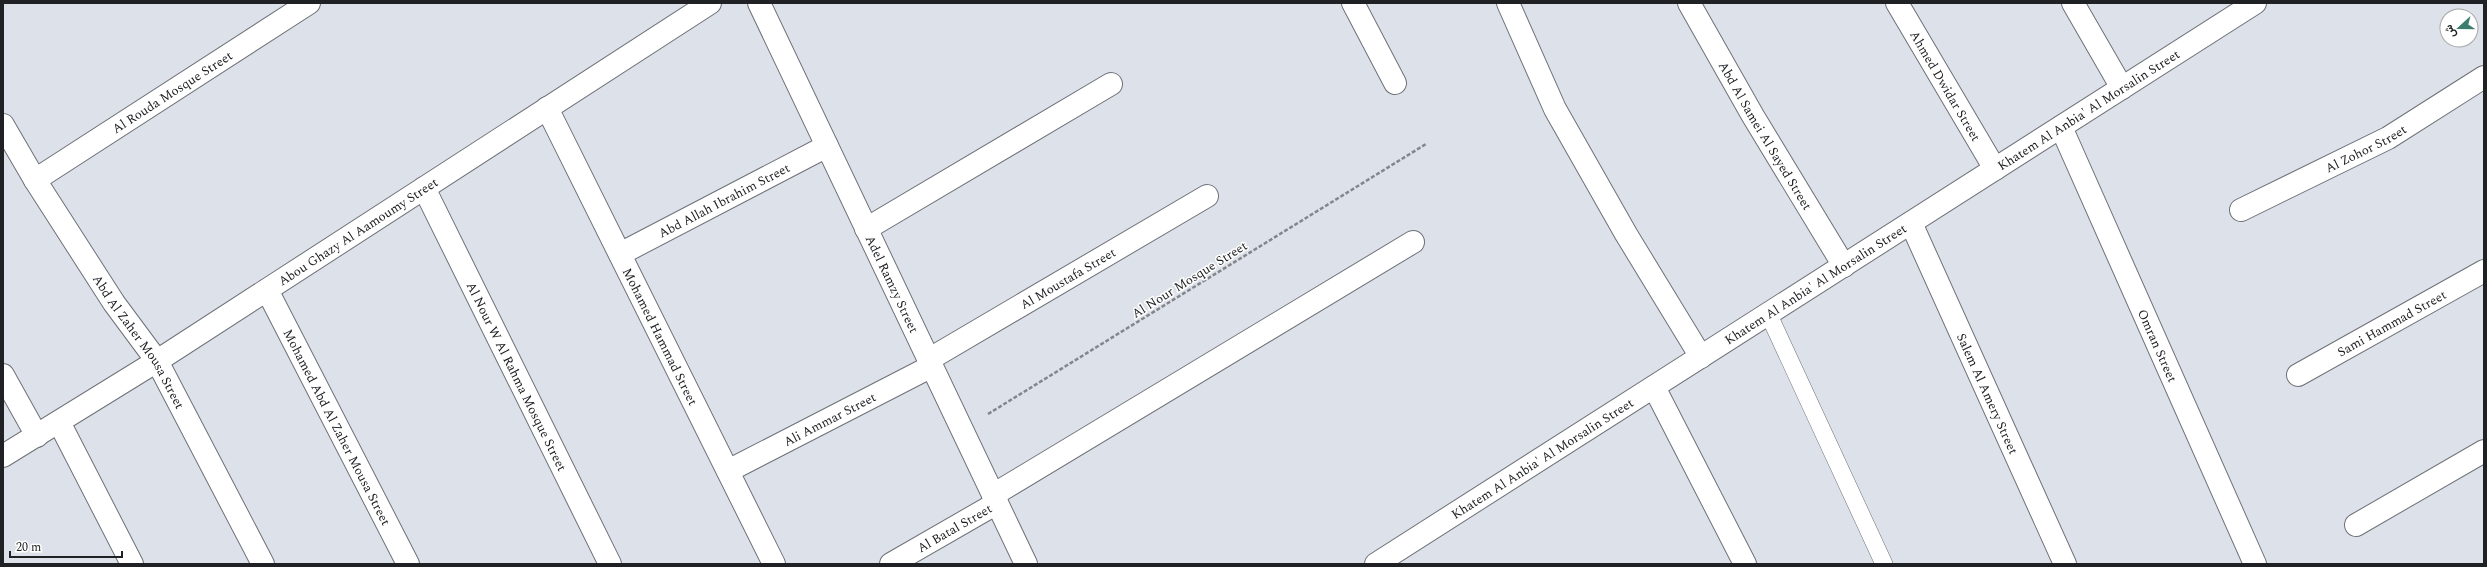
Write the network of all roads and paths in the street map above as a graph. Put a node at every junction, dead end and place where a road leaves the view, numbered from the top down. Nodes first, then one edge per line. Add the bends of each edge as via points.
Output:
1 (309, 3) edge
2 (710, 3) edge
3 (759, 3) edge
4 (1353, 3) edge
5 (1508, 3) edge
6 (1689, 3) edge
7 (1897, 3) edge
8 (2073, 3) edge
9 (2246, 5) edge
10 (2484, 77) edge
11 (1395, 83) dead end
12 (1111, 84) dead end
13 (2122, 88) junction
14 (547, 108) junction
15 (3, 125) edge
16 (2061, 127) junction
17 (1426, 144) dead end
18 (827, 146) junction
19 (1995, 169) junction
20 (34, 180) junction
21 (424, 188) junction
22 (1207, 196) dead end
23 (2241, 210) dead end
24 (1911, 223) junction
25 (866, 229) junction
26 (1413, 242) dead end
27 (620, 254) junction
28 (1844, 266) junction
29 (2484, 271) edge
30 (267, 290) junction
31 (1768, 313) junction
32 (1701, 357) junction
33 (157, 361) junction
34 (930, 363) junction
35 (3, 375) edge
36 (2298, 375) dead end
37 (1654, 387) junction
38 (59, 422) junction
39 (962, 430) junction
40 (37, 436) junction
41 (2484, 451) edge
42 (3, 456) edge
43 (728, 471) junction
44 (995, 499) junction
45 (2356, 525) dead end
46 (132, 564) edge
47 (263, 564) edge
48 (408, 564) edge
49 (610, 564) edge
50 (774, 564) edge
51 (891, 564) edge
52 (1026, 564) edge
53 (1376, 564) edge
54 (1745, 564) edge
55 (1884, 564) edge
56 (2065, 564) edge
57 (2255, 564) edge

1 - 20 street, Al Rouda Mosque Street
2 - 14 street, Abou Ghazy Al Aamoumy Street
3 - 18 street, Adel Ramzy Street
4 - 11 street
5 - 32 street via 1554,109
6 - 28 street, Abd Al Samei Al Sayed Street
7 - 19 street, Ahmed Dwidar Street
8 - 13 street
9 - 13 street, Khatem Al Anbia' Al Morsalin Street
10 - 23 street, Al Zohor Street via 2388,138
12 - 25 street
13 - 16 street, Khatem Al Anbia' Al Morsalin Street
14 - 21 street, Abou Ghazy Al Aamoumy Street
14 - 27 street, Mohamed Hammad Street
15 - 20 street, Abd Al Zaher Mousa Street
16 - 19 street, Khatem Al Anbia' Al Morsalin Street
16 - 57 street, Omran Street
17 - 39 path, Al Nour Mosque Street
18 - 25 street, Adel Ramzy Street
18 - 27 street, Abd Allah Ibrahim Street
19 - 24 street, Khatem Al Anbia' Al Morsalin Street
20 - 33 street, Abd Al Zaher Mousa Street via 114,303
21 - 30 street, Abou Ghazy Al Aamoumy Street
21 - 49 street, Al Nour W Al Rahma Mosque Street
22 - 34 street, Al Moustafa Street
24 - 28 street, Khatem Al Anbia' Al Morsalin Street
24 - 56 street, Salem Al Amery Street
25 - 34 street, Adel Ramzy Street
26 - 44 street, Al Batal Street
27 - 43 street, Mohamed Hammad Street
28 - 31 street, Khatem Al Anbia' Al Morsalin Street
29 - 36 street, Sami Hammad Street
30 - 33 street, Abou Ghazy Al Aamoumy Street
30 - 48 street, Mohamed Abd Al Zaher Mousa Street
31 - 32 street, Khatem Al Anbia' Al Morsalin Street
31 - 55 lane
32 - 37 street, Khatem Al Anbia' Al Morsalin Street
33 - 38 street, Abou Ghazy Al Aamoumy Street
33 - 47 street, Abd Al Zaher Mousa Street
34 - 39 street, Adel Ramzy Street
34 - 43 street, Ali Ammar Street
35 - 40 street
37 - 53 street, Khatem Al Anbia' Al Morsalin Street
37 - 54 street
38 - 40 street, Abou Ghazy Al Aamoumy Street
38 - 46 street
39 - 44 street, Adel Ramzy Street
40 - 42 street, Abou Ghazy Al Aamoumy Street
41 - 45 street
43 - 50 street, Mohamed Hammad Street
44 - 51 street, Al Batal Street
44 - 52 street, Adel Ramzy Street

